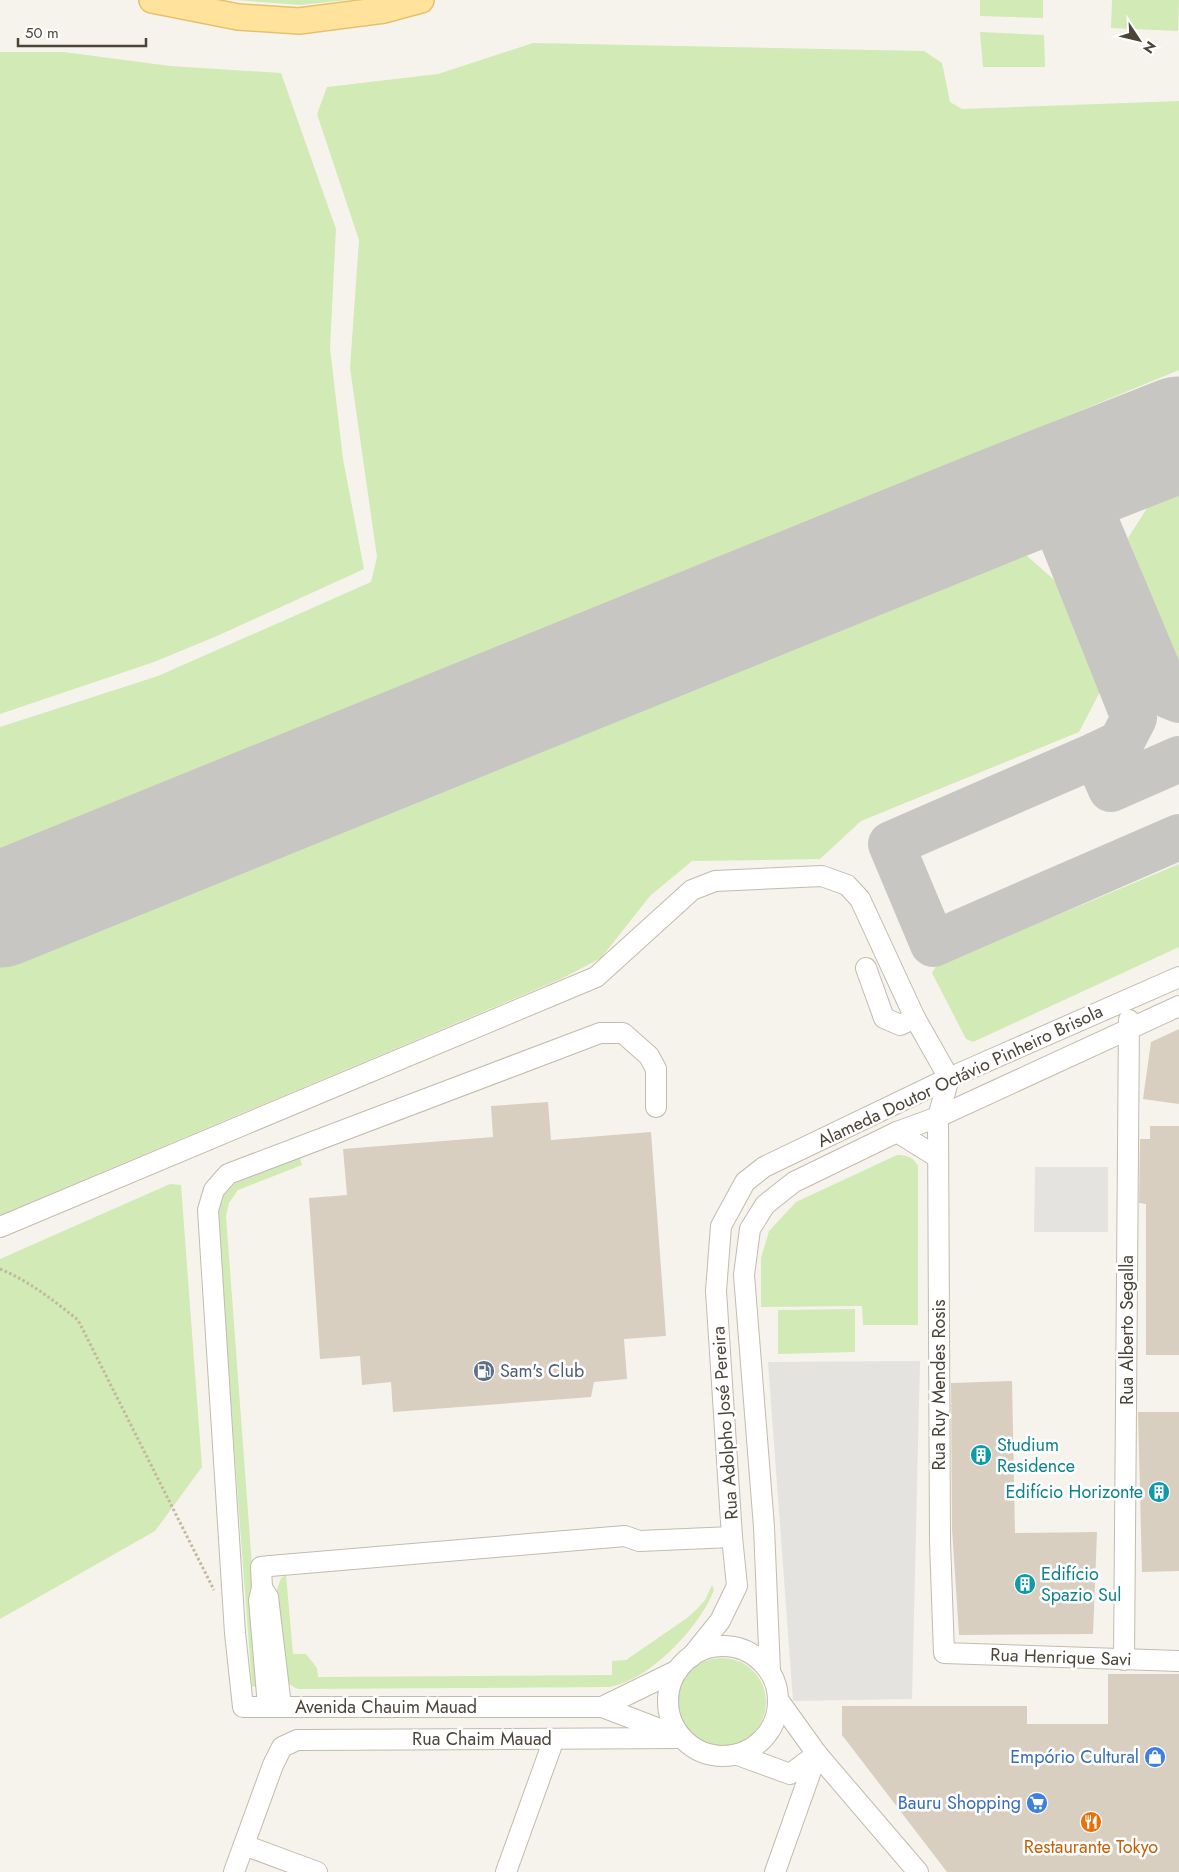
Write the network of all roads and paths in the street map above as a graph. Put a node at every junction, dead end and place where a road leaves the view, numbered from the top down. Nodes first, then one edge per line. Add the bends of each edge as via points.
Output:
1 (152, 0) edge
2 (421, 0) edge
3 (866, 968) dead end
4 (1179, 977) edge
5 (1126, 1000) junction
6 (1179, 1006) edge
7 (915, 1018) junction
8 (1130, 1030) junction
9 (949, 1078) junction
10 (656, 1107) dead end
11 (938, 1117) junction
12 (897, 1132) junction
13 (937, 1157) junction
14 (745, 1182) joint
15 (765, 1206) joint
16 (0, 1227) edge
17 (0, 1269) edge
18 (764, 1527) junction
19 (732, 1532) junction
20 (218, 1598) dead end
21 (944, 1653) joint
22 (1124, 1660) junction
23 (1179, 1660) edge
24 (684, 1663) junction
25 (770, 1672) junction
26 (779, 1701) junction
27 (274, 1706) junction
28 (602, 1707) junction
29 (682, 1738) junction
30 (554, 1739) junction
31 (817, 1754) junction
32 (738, 1755) junction
33 (244, 1845) junction
34 (234, 1872) edge
35 (317, 1872) edge
36 (506, 1872) edge
37 (775, 1872) edge
38 (918, 1872) edge

1 - 2 main road via 238,17 299,21 384,10
3 - 7 street via 884,1018 900,1025
4 - 5 street, Alameda Doutor Octávio Pinheiro Brisola
5 - 8 street, Rua Alberto Segalla
5 - 9 street, Alameda Doutor Octávio Pinheiro Brisola
6 - 8 street, Alameda Doutor Octávio Pinheiro Brisola
7 - 9 street
7 - 16 street via 860,899 847,885 822,876 714,881 692,890 596,977
8 - 11 street, Alameda Doutor Octávio Pinheiro Brisola
8 - 22 street, Rua Alberto Segalla
9 - 11 street, Rua Ruy Mendes Rosis
9 - 14 street, Alameda Doutor Octávio Pinheiro Brisola via 764,1167
10 - 27 street, Avenida Chauim Mauad via 656,1069 649,1056 623,1033 600,1033 228,1174 214,1190 208,1210 235,1633 243,1707
11 - 12 street, Alameda Doutor Octávio Pinheiro Brisola
11 - 13 street, Rua Ruy Mendes Rosis
12 - 13 street
12 - 15 street, Alameda Doutor Octávio Pinheiro Brisola via 794,1182
13 - 21 street, Rua Ruy Mendes Rosis
14 - 19 street, Rua Adolpho José Pereira via 721,1226 716,1291
15 - 18 street, Rua Adolpho José Pereira via 750,1229 744,1275
17 - 20 path via 22,1279 78,1320
18 - 19 street
18 - 25 street, Rua Adolpho José Pereira
19 - 24 street, Rua Adolpho José Pereira via 737,1586 720,1621
19 - 27 street via 638,1528 625,1536 261,1567 262,1588 268,1597
21 - 22 street, Rua Henrique Savi
22 - 23 street, Rua Henrique Savi
24 - 25 street via 707,1648 725,1646 743,1649 758,1658
24 - 28 street, Avenida Chauim Mauad
24 - 29 street via 670,1687 668,1706 673,1724
25 - 26 street
26 - 31 street
26 - 32 street via 776,1719 767,1735
27 - 28 street, Avenida Chauim Mauad
28 - 29 street, Avenida Chauim Mauad
29 - 30 street, Rua Chaim Mauad
29 - 32 street via 709,1755
30 - 33 street, Rua Chaim Mauad via 297,1740 282,1747 273,1764
30 - 36 street
31 - 32 street via 790,1774
31 - 37 street
31 - 38 street
33 - 34 street
33 - 35 street

